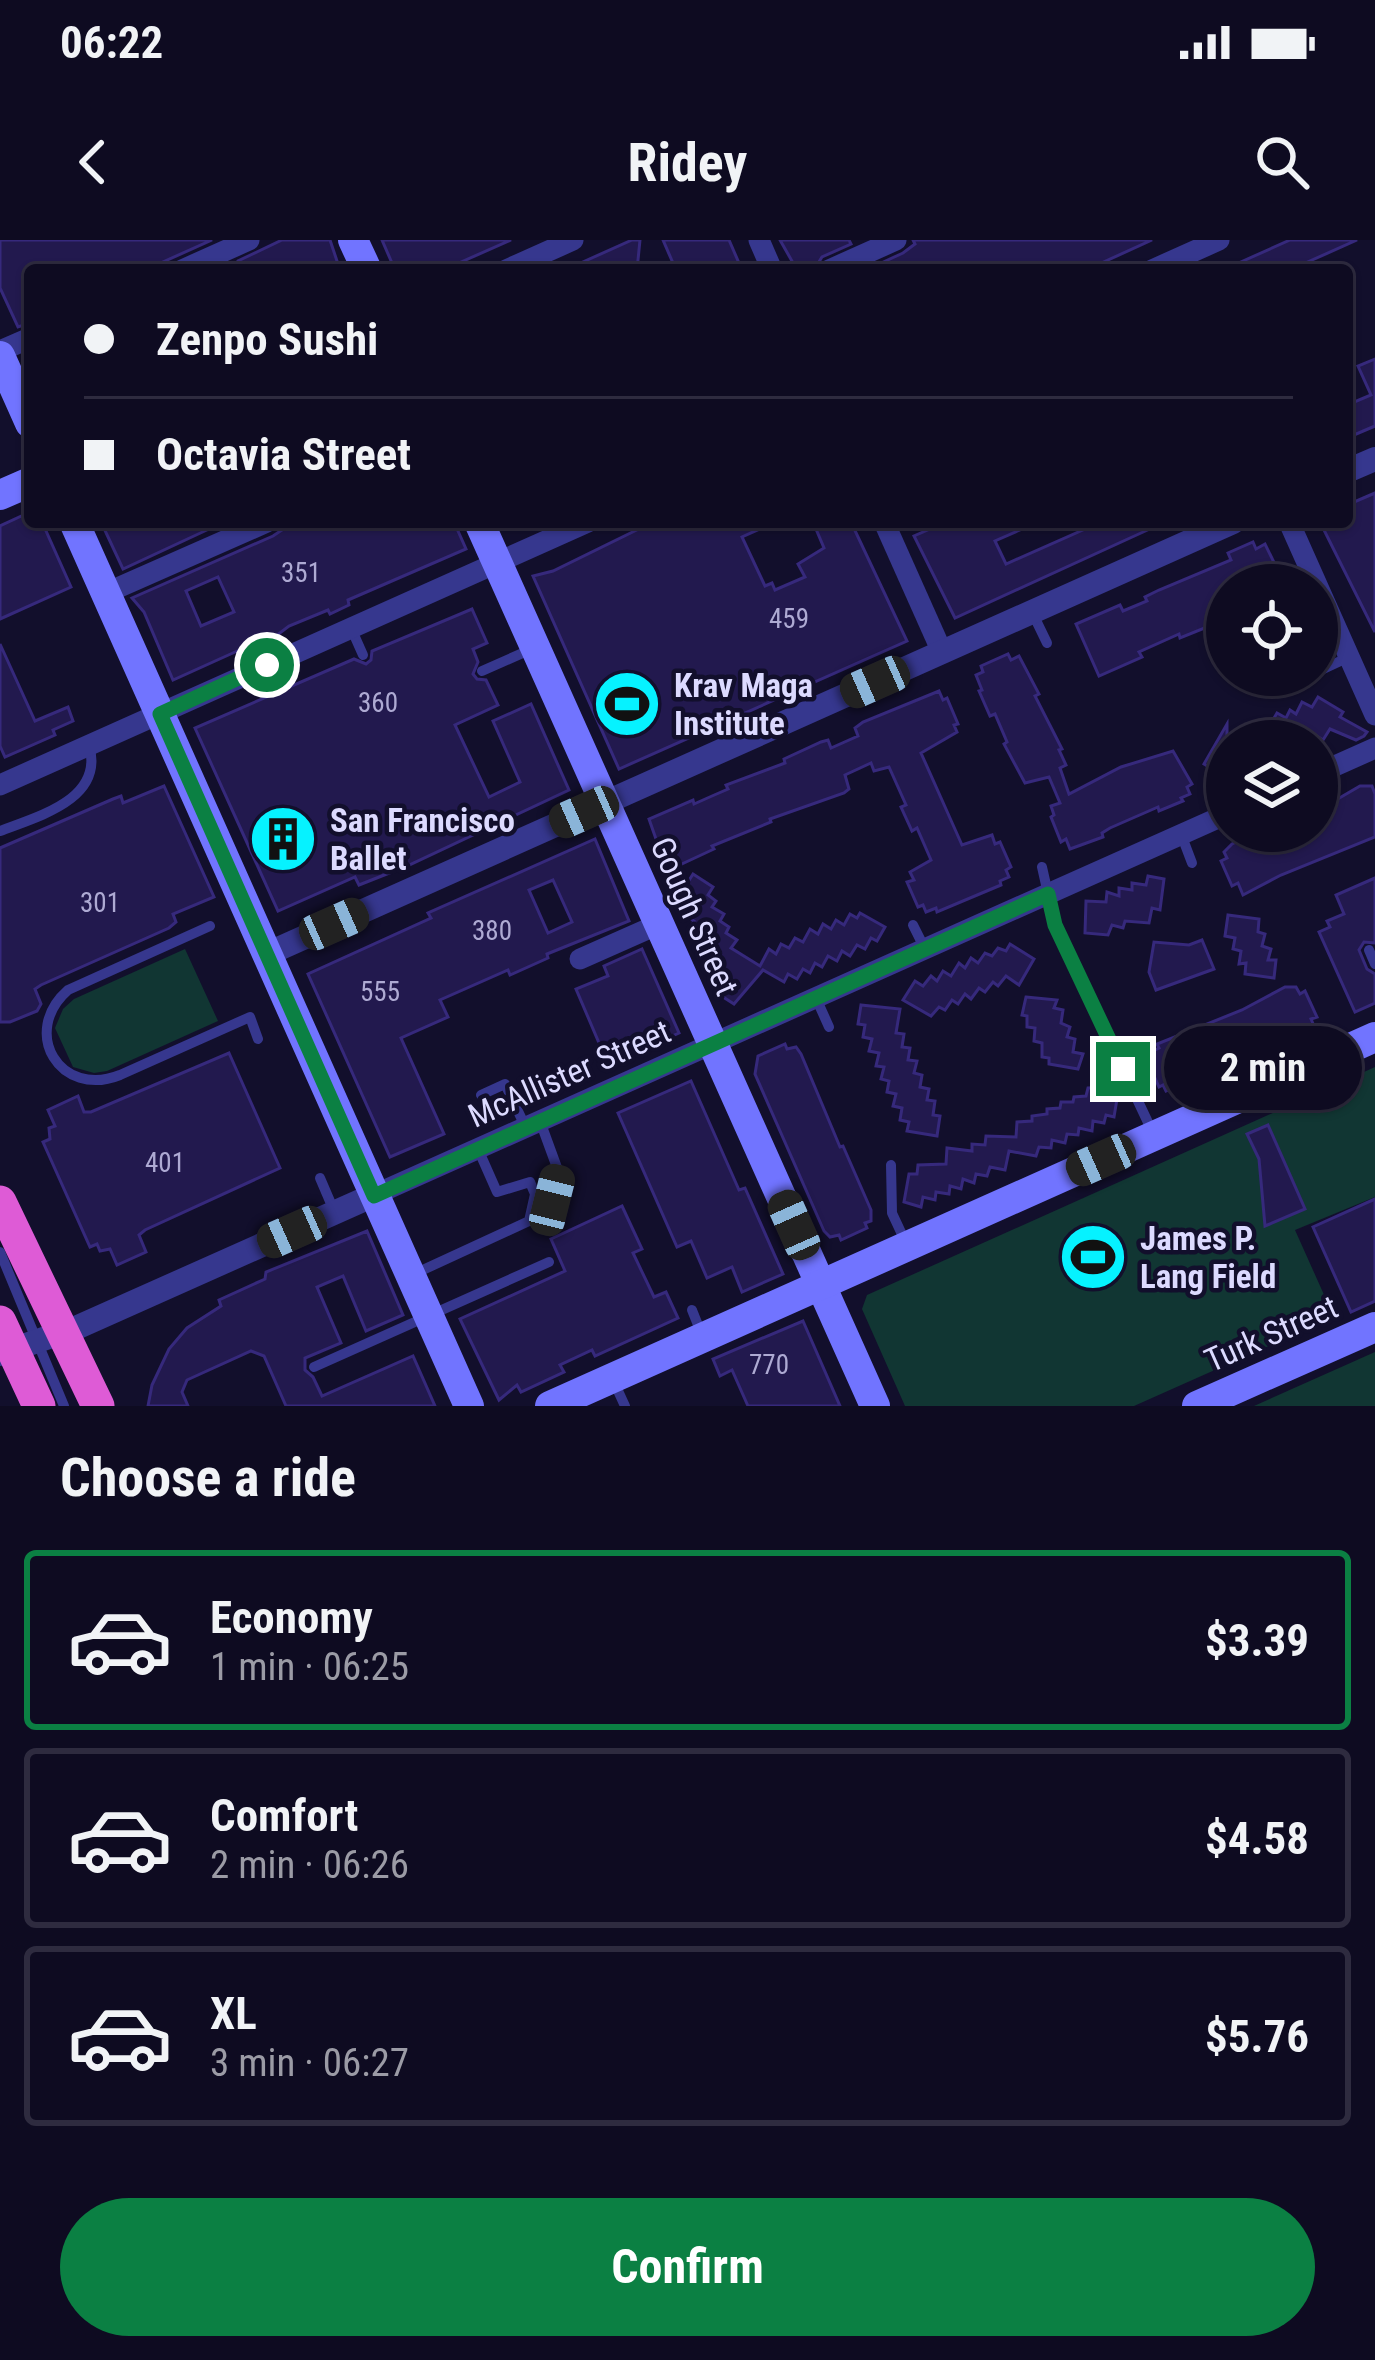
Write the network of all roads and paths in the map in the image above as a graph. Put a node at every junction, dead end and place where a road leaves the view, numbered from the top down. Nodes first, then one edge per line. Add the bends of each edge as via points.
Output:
1 (249, 240) edge
2 (572, 240) edge
3 (896, 240) edge
4 (1219, 240) edge
5 (1166, 260) edge
6 (195, 264) edge
7 (519, 264) edge
8 (842, 264) edge
9 (1, 360) edge
10 (24, 410) edge
11 (77, 528) edge
12 (252, 528) edge
13 (482, 528) edge
14 (574, 528) edge
15 (887, 528) edge
16 (1220, 528) edge
17 (1292, 528) edge
18 (497, 562) junction
19 (106, 593) junction
20 (1032, 612) junction
21 (351, 628) junction
22 (1047, 643) dead end
23 (535, 647) junction
24 (943, 652) junction
25 (363, 655) dead end
26 (1349, 657) junction
27 (1338, 662) edge
28 (482, 671) dead end
29 (160, 714) junction
30 (1375, 715) edge
31 (89, 746) junction
32 (1375, 748) edge
33 (1338, 764) edge
34 (0, 785) edge
35 (604, 802) junction
36 (1206, 823) edge
37 (0, 831) edge
38 (1181, 834) junction
39 (1192, 863) dead end
40 (1042, 867) dead end
41 (1048, 894) junction
42 (659, 923) junction
43 (913, 925) dead end
44 (210, 926) dead end
45 (925, 949) junction
46 (1369, 950) dead end
47 (267, 954) junction
48 (580, 959) dead end
49 (1375, 964) edge
50 (816, 998) junction
51 (830, 1027) dead end
52 (258, 1040) dead end
53 (1357, 1041) edge
54 (713, 1044) junction
55 (481, 1094) dead end
56 (533, 1125) junction
57 (1155, 1136) junction
58 (478, 1150) junction
59 (891, 1166) dead end
60 (320, 1178) dead end
61 (374, 1196) junction
62 (0, 1202) edge
63 (335, 1213) junction
64 (545, 1227) dead end
65 (907, 1246) junction
66 (0, 1252) edge
67 (549, 1262) dead end
68 (410, 1275) junction
69 (821, 1285) junction
70 (429, 1316) junction
71 (1375, 1327) edge
72 (22, 1340) edge
73 (314, 1367) dead end
74 (619, 1392) edge
75 (40, 1406) edge
76 (64, 1406) edge
77 (98, 1406) edge
78 (470, 1406) edge
79 (550, 1406) edge
80 (873, 1406) edge
81 (1197, 1406) edge

1 - 6 street
2 - 7 street
3 - 8 street
4 - 5 street
9 - 10 main road
11 - 19 main road
12 - 19 street
13 - 18 main road, Gough Street
14 - 18 street
15 - 24 street
16 - 20 street
17 - 26 street
18 - 21 street
18 - 23 main road, Gough Street
19 - 29 main road
20 - 22 lane
20 - 24 street
21 - 25 lane
21 - 29 street
23 - 28 lane
23 - 35 main road, Gough Street
24 - 35 street
26 - 27 lane
26 - 30 street
29 - 31 street
29 - 47 main road
31 - 34 street
31 - 37 lane via 89,782 75,797
32 - 33 street
35 - 42 main road, Gough Street
35 - 47 street
36 - 38 street, McAllister Street
38 - 39 lane
38 - 41 street, McAllister Street
40 - 41 lane
41 - 45 street, McAllister Street
41 - 57 lane via 1055,925
42 - 48 street
42 - 54 main road, Gough Street
43 - 45 lane
44 - 52 lane via 68,990 51,1008 50,1051 73,1076 97,1082 250,1017
45 - 50 street, McAllister Street
46 - 49 lane
47 - 61 main road
50 - 51 lane
50 - 54 street, McAllister Street
53 - 57 main road
54 - 56 street, McAllister Street
54 - 69 main road, Gough Street
55 - 56 lane via 505,1084
56 - 58 street, McAllister Street
56 - 64 lane via 559,1173
57 - 65 main road
58 - 61 street, McAllister Street
58 - 68 lane via 497,1192 530,1182 529,1221
59 - 65 lane via 892,1213
60 - 63 lane
61 - 63 street, McAllister Street
61 - 68 main road
62 - 72 highway via 42,1295
63 - 72 street, McAllister Street
65 - 69 main road
66 - 72 lane
67 - 70 lane
68 - 70 main road
69 - 74 main road via 697,1324
69 - 80 main road, Gough Street
70 - 73 lane
70 - 78 main road
71 - 81 main road, Turk Street
72 - 75 highway
72 - 76 lane
72 - 77 highway
74 - 79 main road

